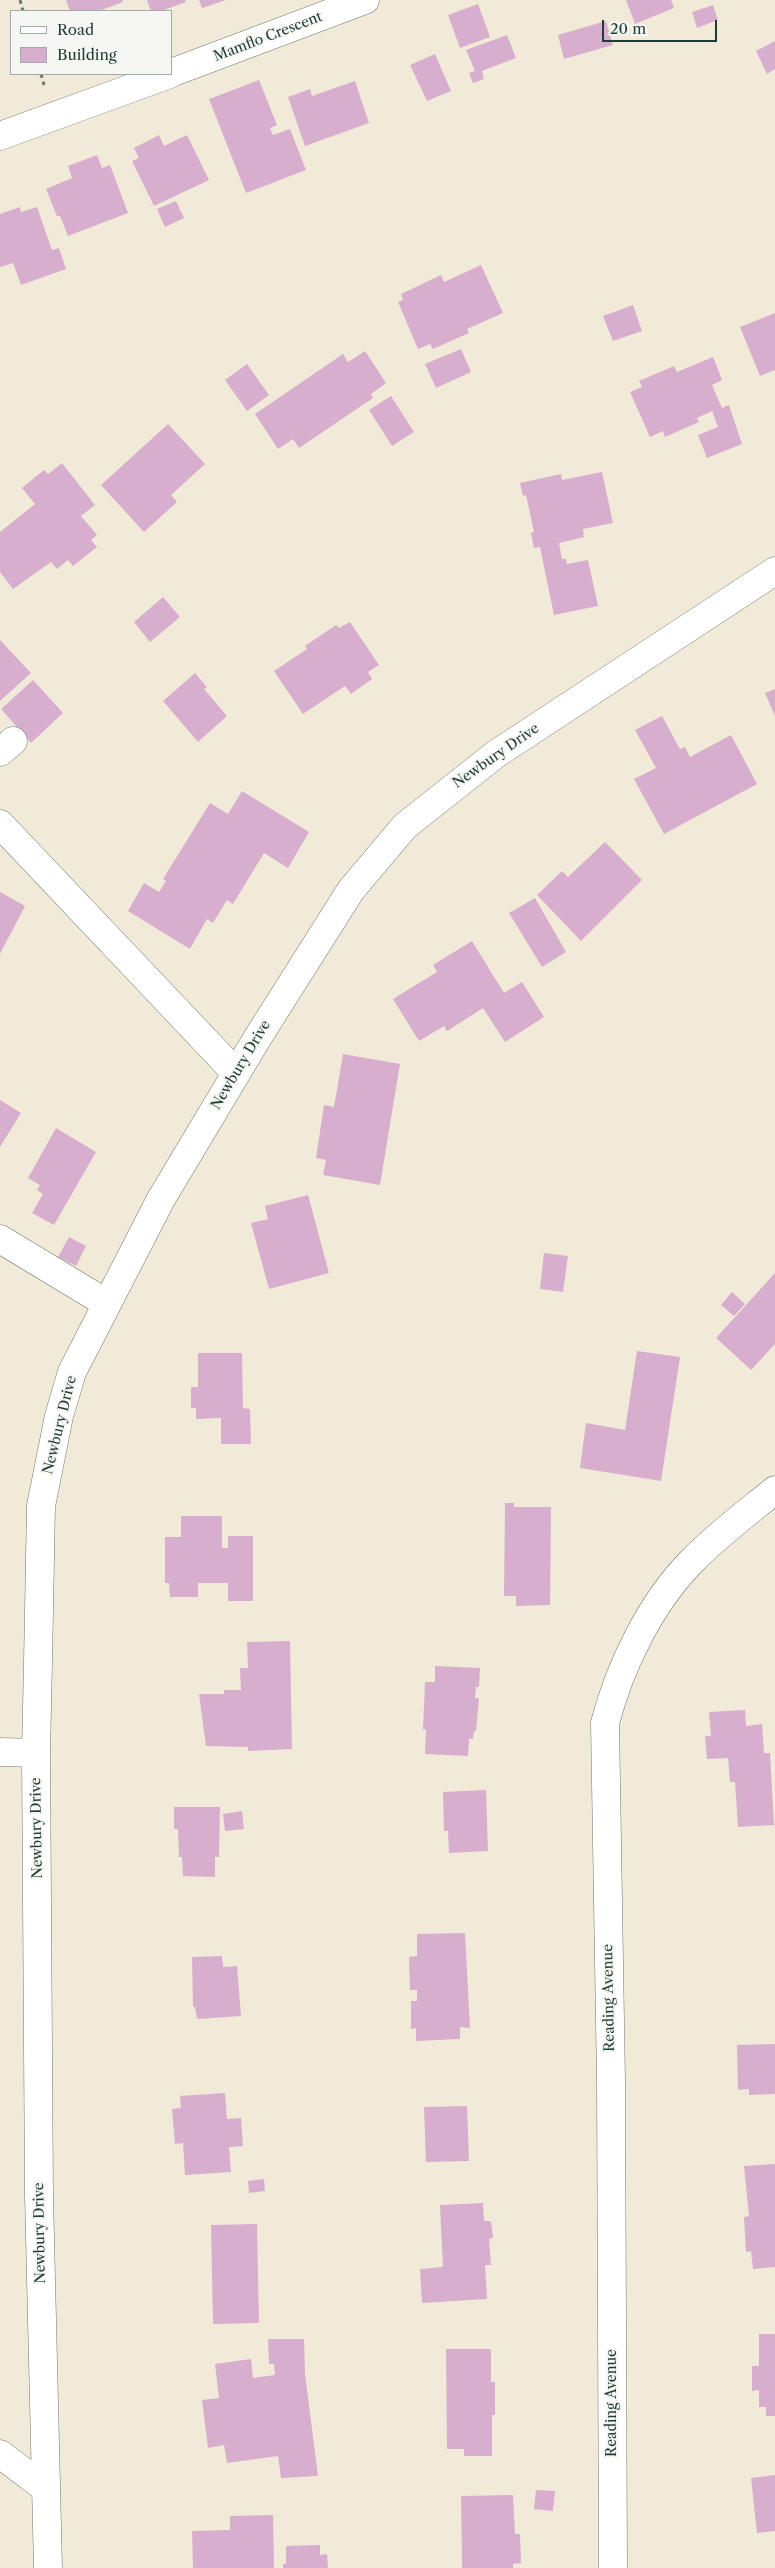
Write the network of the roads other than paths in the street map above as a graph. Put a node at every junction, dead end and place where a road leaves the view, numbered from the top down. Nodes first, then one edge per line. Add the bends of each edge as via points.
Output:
1 (366, 0) edge
2 (172, 72) edge
3 (165, 75) edge
4 (0, 136) edge
5 (775, 571) edge
6 (0, 824) edge
7 (236, 1073) junction
8 (0, 1239) edge
9 (106, 1303) junction
10 (775, 1490) edge
11 (0, 1752) edge
12 (36, 1753) junction
13 (0, 2454) edge
14 (45, 2488) junction
15 (48, 2568) edge
16 (612, 2568) edge

1 - 2 street, Mamflo Crescent
3 - 4 street, Mamflo Crescent
5 - 7 street, Newbury Drive via 496,754 405,826 352,890
6 - 7 street
7 - 9 street, Newbury Drive via 161,1199
8 - 9 street
9 - 12 street, Newbury Drive via 72,1372 59,1416 41,1506
10 - 16 street, Reading Avenue via 690,1563 648,1618 628,1659 605,1722 611,2081
11 - 12 street
12 - 14 street, Newbury Drive
13 - 14 street
14 - 15 street, Newbury Drive

